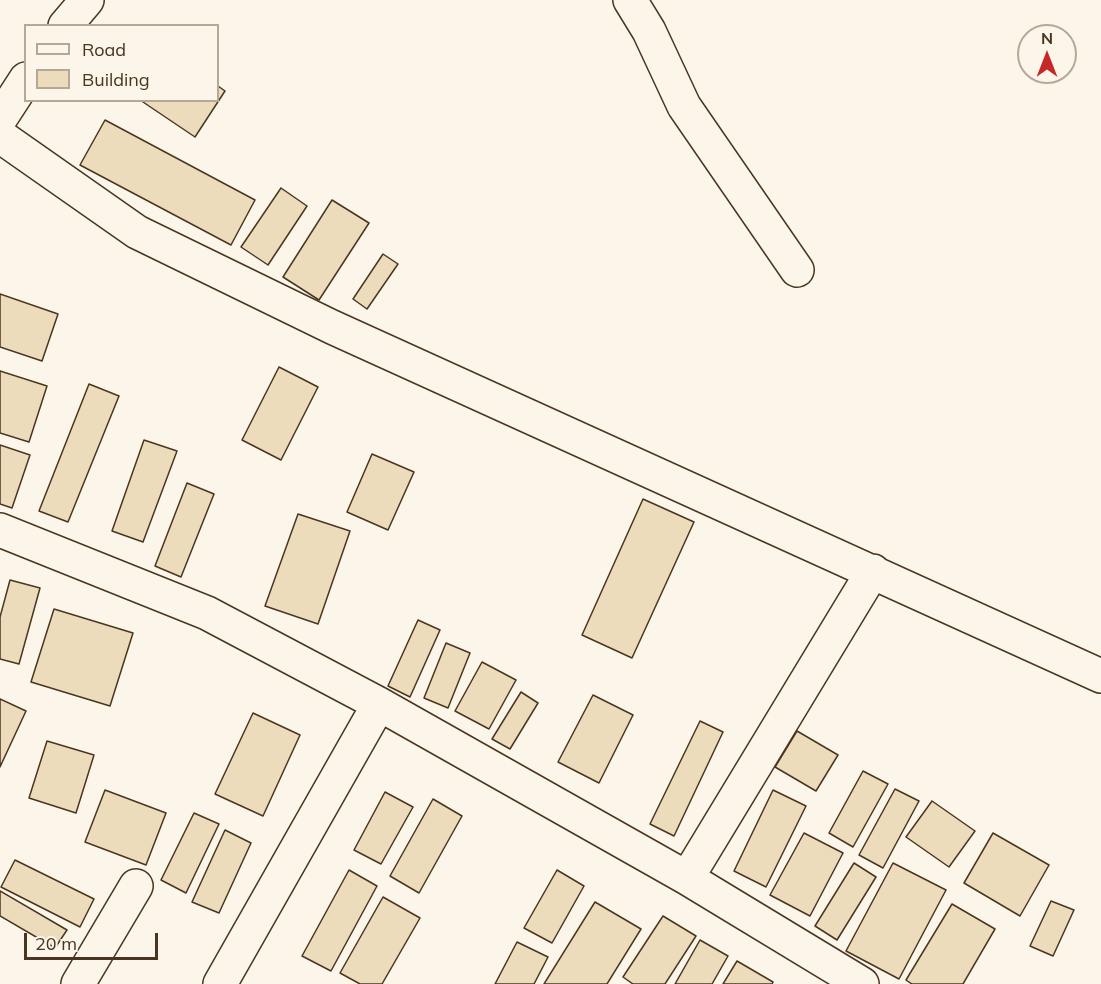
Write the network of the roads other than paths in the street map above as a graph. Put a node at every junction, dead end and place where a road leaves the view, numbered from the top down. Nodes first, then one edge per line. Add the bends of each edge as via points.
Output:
1 (87, 0) edge
2 (630, 0) edge
3 (67, 24) edge
4 (24, 82) edge
5 (0, 119) edge
6 (0, 136) edge
7 (797, 270) dead end
8 (0, 530) edge
9 (873, 571) junction
10 (1101, 676) edge
11 (378, 704) junction
12 (687, 878) junction
13 (136, 886) dead end
14 (78, 984) edge
15 (220, 984) edge
16 (862, 984) edge

1 - 3 street
2 - 7 street via 684,106
4 - 5 street
6 - 9 street via 137,232 332,327
8 - 11 street via 207,613
9 - 10 street
9 - 12 street
11 - 12 street
11 - 15 street
12 - 16 street
13 - 14 street

